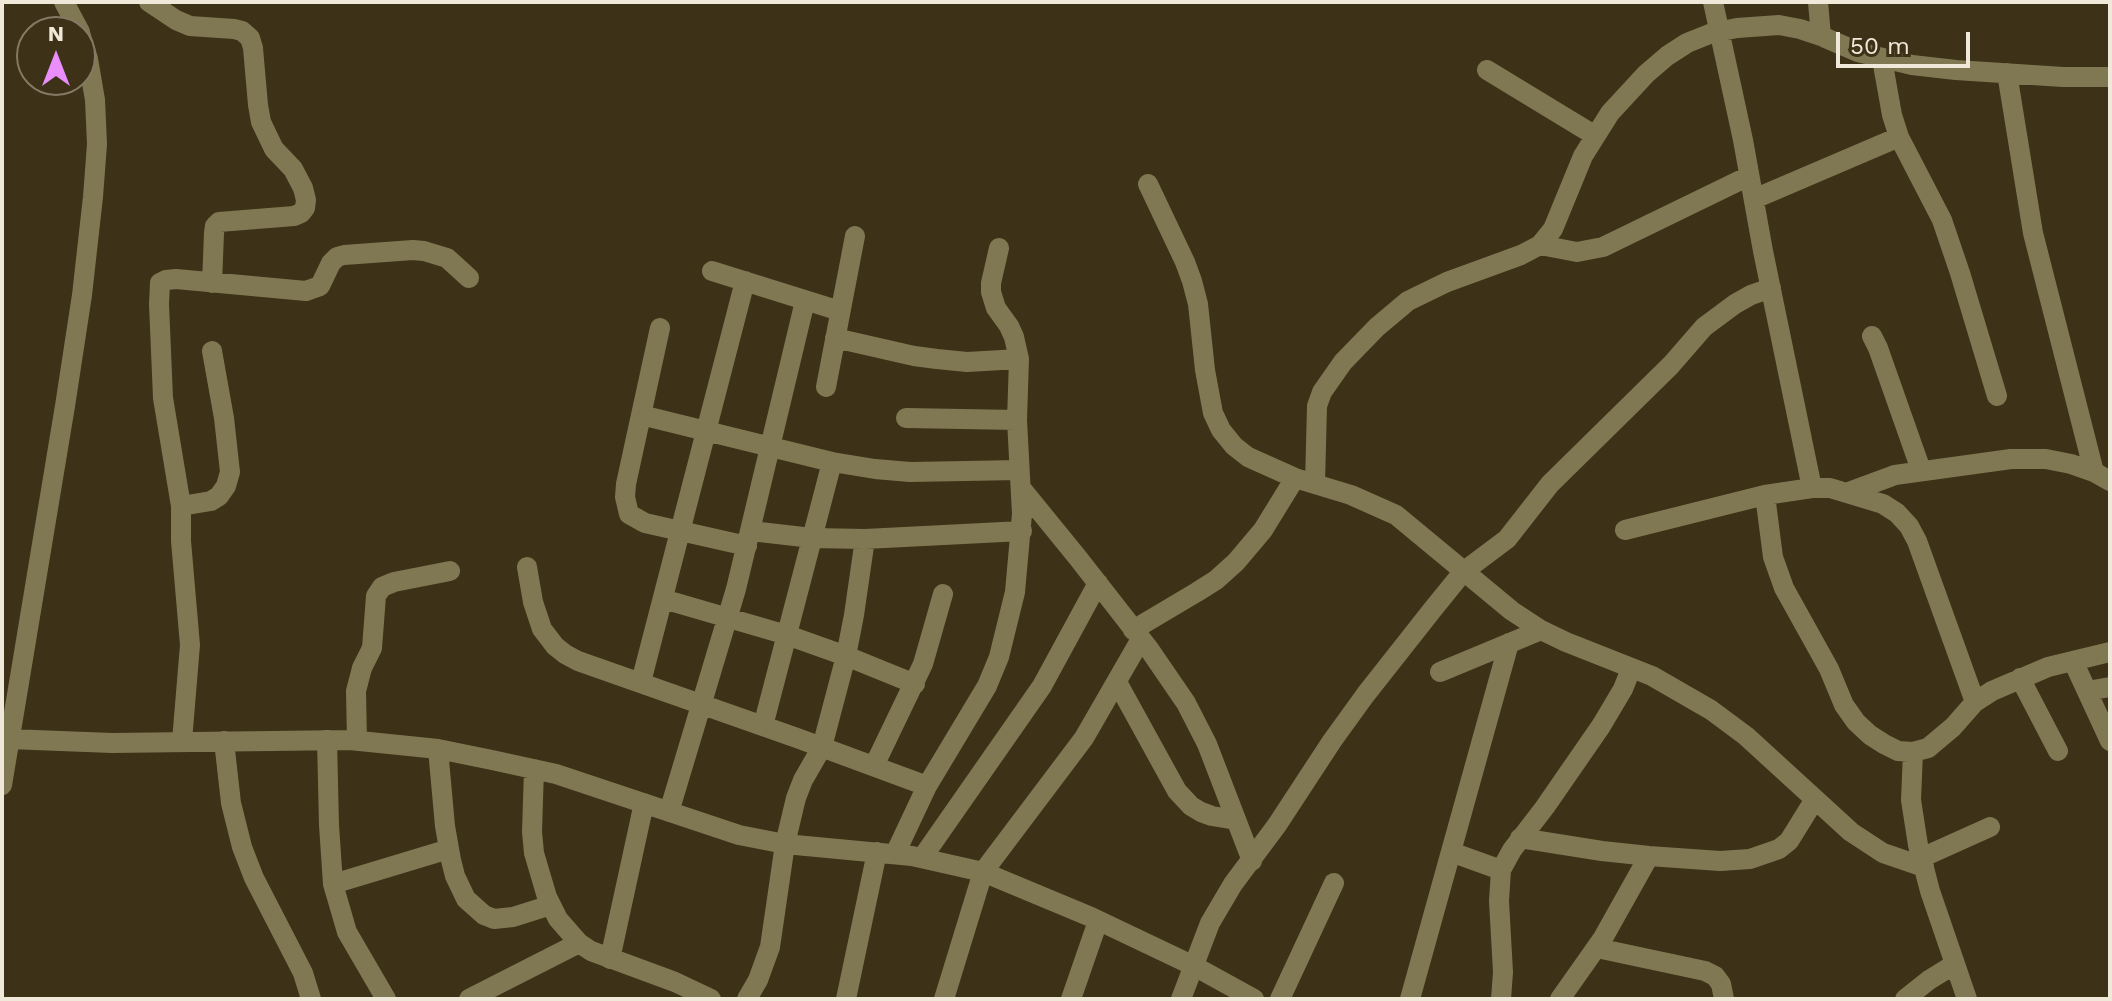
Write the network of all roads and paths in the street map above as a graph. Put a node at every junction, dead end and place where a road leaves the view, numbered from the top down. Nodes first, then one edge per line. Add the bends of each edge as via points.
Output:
1 (149, 2) edge
2 (1713, 2) edge
3 (1818, 2) edge
4 (1719, 32) junction
5 (1821, 36) junction
6 (1882, 59) junction
7 (1487, 70) dead end
8 (2007, 73) junction
9 (2110, 77) edge
10 (94, 96) edge
11 (1594, 135) junction
12 (1899, 137) junction
13 (1749, 176) junction
14 (1148, 184) dead end
15 (1754, 199) junction
16 (855, 236) dead end
17 (1540, 245) junction
18 (999, 248) dead end
19 (712, 271) dead end
20 (469, 278) dead end
21 (745, 281) junction
22 (212, 283) junction
23 (1771, 288) junction
24 (805, 301) junction
25 (840, 311) junction
26 (660, 328) dead end
27 (1872, 336) dead end
28 (835, 338) junction
29 (212, 351) dead end
30 (1019, 359) junction
31 (826, 387) dead end
32 (1997, 396) dead end
33 (641, 415) junction
34 (906, 418) dead end
35 (1017, 420) junction
36 (707, 431) junction
37 (772, 446) junction
38 (832, 462) junction
39 (1921, 470) junction
40 (2102, 476) edge
41 (1295, 478) junction
42 (1020, 479) junction
43 (1315, 484) junction
44 (1812, 488) junction
45 (1849, 492) junction
46 (1765, 495) junction
47 (181, 506) junction
48 (682, 530) junction
49 (1625, 530) dead end
50 (1022, 531) junction
51 (749, 538) junction
52 (812, 538) junction
53 (865, 539) junction
54 (527, 567) dead end
55 (450, 571) dead end
56 (1463, 572) junction
57 (1098, 583) junction
58 (943, 594) dead end
59 (663, 599) junction
60 (728, 618) junction
61 (1541, 630) junction
62 (1137, 634) junction
63 (787, 635) junction
64 (1509, 643) junction
65 (2110, 652) edge
66 (846, 656) junction
67 (2073, 661) junction
68 (1631, 669) junction
69 (1440, 672) dead end
70 (2020, 678) junction
71 (641, 682) junction
72 (1117, 682) junction
73 (915, 684) junction
74 (2110, 687) edge
75 (2087, 691) junction
76 (1975, 702) junction
77 (702, 705) junction
78 (763, 726) junction
79 (9, 739) junction
80 (327, 740) junction
81 (182, 741) junction
82 (224, 741) junction
83 (357, 741) junction
84 (2110, 741) edge
85 (822, 747) junction
86 (438, 749) junction
87 (2058, 751) dead end
88 (1913, 752) junction
89 (874, 766) junction
90 (534, 769) junction
91 (2, 785) edge
92 (927, 786) junction
93 (1815, 799) junction
94 (644, 803) junction
95 (669, 812) junction
96 (1236, 820) junction
97 (1990, 827) dead end
98 (1520, 838) junction
99 (785, 844) junction
100 (449, 849) junction
101 (1451, 852) junction
102 (886, 853) junction
103 (1649, 856) junction
104 (922, 858) junction
105 (1252, 861) junction
106 (1922, 863) junction
107 (1501, 870) junction
108 (983, 872) junction
109 (1334, 883) dead end
110 (333, 884) junction
111 (551, 905) junction
112 (1098, 921) junction
113 (579, 943) junction
114 (1597, 948) junction
115 (610, 959) junction
116 (1955, 964) junction
117 (1194, 966) junction
118 (1243, 996) edge
119 (311, 999) edge
120 (386, 999) edge
121 (469, 999) edge
122 (711, 999) edge
123 (747, 999) edge
124 (846, 999) edge
125 (944, 999) edge
126 (1071, 999) edge
127 (1181, 999) edge
128 (1280, 999) edge
129 (1410, 999) edge
130 (1501, 999) edge
131 (1560, 999) edge
132 (1724, 999) edge
133 (1905, 999) edge
134 (1967, 999) edge

1 - 22 street via 190,26 234,29 250,38 261,122 274,149 293,169 306,200 294,216 219,222
2 - 4 street
3 - 5 street
4 - 5 street via 1779,25
4 - 11 street via 1667,56
4 - 13 street
5 - 6 street
6 - 8 street
6 - 12 street
7 - 11 street
8 - 9 street
8 - 40 street via 2033,233
10 - 79 street via 97,144 82,295
11 - 17 street via 1560,215
12 - 15 street
12 - 32 street via 1942,220
13 - 15 street
13 - 17 street via 1603,247 1577,252
14 - 41 street via 1192,281 1208,393 1221,430 1248,457
15 - 23 street
16 - 25 street
17 - 43 street via 1408,301 1343,362 1317,406
18 - 30 street via 991,292
19 - 21 street
20 - 22 street via 447,258 413,250 337,257 314,290
21 - 24 street
21 - 36 street
22 - 47 street via 166,280 159,290 164,413
23 - 44 street
23 - 56 street via 1735,304 1704,327 1550,484 1507,539
24 - 25 street
24 - 37 street
25 - 28 street
26 - 33 street
27 - 39 street
28 - 30 street via 937,359
28 - 31 street
29 - 47 street via 230,472 219,496
30 - 35 street
33 - 36 street
33 - 48 street via 626,484 629,514
34 - 35 street
35 - 42 street
36 - 37 street
36 - 48 street
37 - 38 street
37 - 51 street
38 - 42 street
38 - 52 street
39 - 40 street via 2046,459
39 - 45 street
41 - 43 street
41 - 62 street via 1236,562
42 - 50 street
42 - 57 street
43 - 56 street via 1396,515
44 - 45 street
44 - 46 street
45 - 76 street via 1883,504 1909,526
46 - 49 street
46 - 88 street via 1777,570 1844,705 1870,735 1898,751
47 - 81 street via 190,645
48 - 51 street
48 - 59 street
50 - 53 street
50 - 92 street via 1015,592 999,657 971,716
51 - 52 street
51 - 60 street
52 - 53 street
52 - 63 street
53 - 66 street
54 - 71 street via 537,617 555,646 578,661
55 - 83 street via 394,582 376,596 372,648 356,691
56 - 61 street
56 - 105 street via 1366,694
57 - 62 street
57 - 104 street via 1042,686
58 - 73 street
59 - 60 street
59 - 71 street
60 - 63 street
60 - 77 street
61 - 64 street
61 - 68 street
62 - 72 street
62 - 96 street via 1197,723
63 - 66 street
63 - 78 street
64 - 69 street
64 - 101 street
65 - 67 street
66 - 73 street
66 - 85 street
67 - 70 street
67 - 75 street
68 - 93 street via 1711,710
68 - 98 street via 1601,726
70 - 76 street
70 - 87 street
71 - 77 street
72 - 96 street via 1177,791 1201,812
72 - 108 street via 1066,764
73 - 89 street
74 - 75 street
75 - 84 street
76 - 88 street via 1937,741
77 - 78 street
77 - 95 street
78 - 85 street
79 - 81 street
79 - 91 street
80 - 82 street
80 - 83 street
80 - 110 street
81 - 82 street
82 - 119 street via 242,847
83 - 86 street
85 - 89 street
85 - 99 street via 796,798
86 - 90 street
86 - 100 street
88 - 106 street via 1911,800
89 - 92 street
90 - 94 street
90 - 111 street via 534,853
92 - 102 street
93 - 103 street via 1789,841 1766,855 1736,861
93 - 106 street via 1866,843 1900,860
94 - 95 street
94 - 115 street
95 - 99 street
96 - 105 street
97 - 106 street
98 - 103 street
98 - 107 street
99 - 102 street
99 - 123 street via 770,947
100 - 110 street
100 - 111 street via 466,899 484,915 503,919
101 - 107 street
101 - 129 street
102 - 104 street
102 - 124 street
103 - 114 street
104 - 108 street
105 - 117 street via 1210,923
106 - 116 street
107 - 130 street
108 - 112 street
108 - 125 street
109 - 128 street
110 - 120 street via 347,932
111 - 113 street
112 - 117 street
112 - 126 street
113 - 115 street
113 - 121 street
114 - 131 street
114 - 132 street via 1705,971 1721,984
115 - 122 street
116 - 133 street
116 - 134 street
117 - 118 street
117 - 127 street

